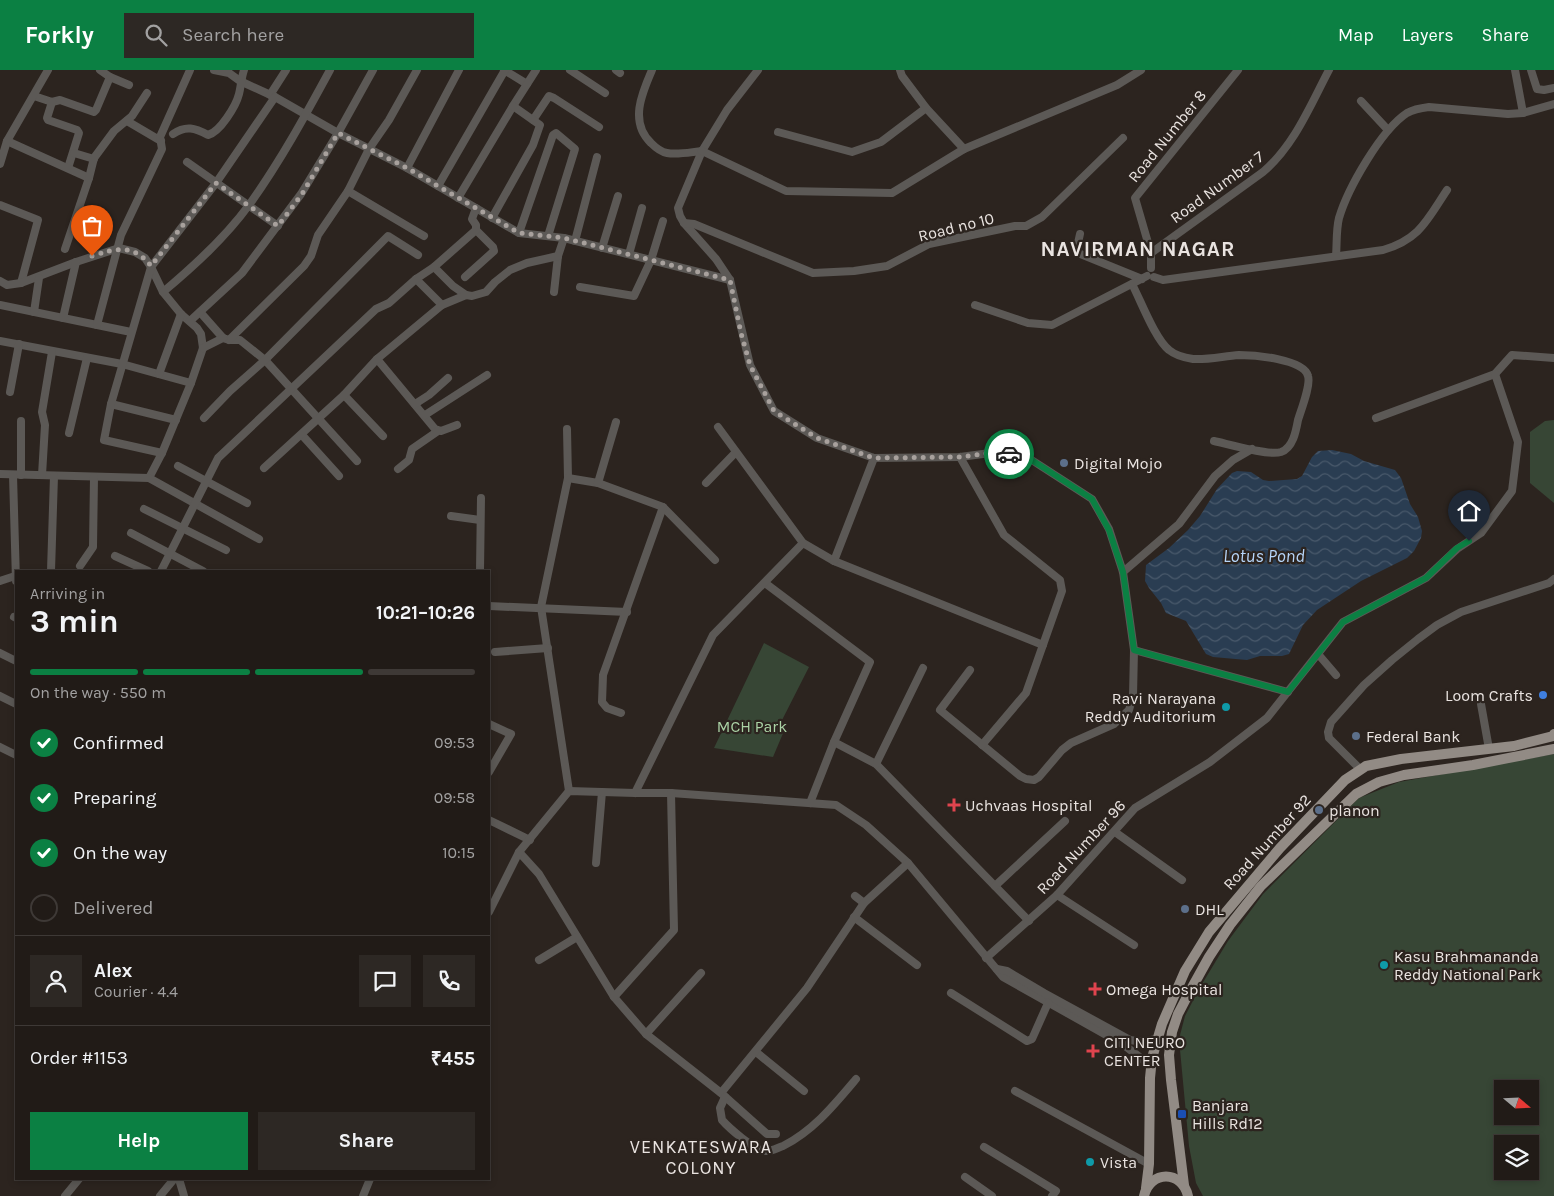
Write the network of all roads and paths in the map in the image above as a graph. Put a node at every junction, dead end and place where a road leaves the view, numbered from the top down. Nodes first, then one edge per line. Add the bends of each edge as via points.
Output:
1 (48, 70) edge
2 (100, 70) edge
3 (190, 70) edge
4 (216, 70) edge
5 (244, 70) edge
6 (286, 70) edge
7 (330, 70) edge
8 (373, 70) edge
9 (417, 70) edge
10 (459, 70) edge
11 (505, 70) edge
12 (536, 70) edge
13 (570, 70) edge
14 (652, 70) edge
15 (758, 70) edge
16 (900, 70) edge
17 (1141, 70) edge
18 (1238, 70) edge
19 (1329, 70) edge
20 (1515, 70) edge
21 (1531, 70) edge
22 (110, 77) junction
23 (240, 81) junction
24 (527, 84) junction
25 (129, 85) dead end
26 (1554, 88) edge
27 (147, 93) dead end
28 (605, 93) dead end
29 (34, 96) junction
30 (273, 96) junction
31 (1362, 101) dead end
32 (52, 102) junction
33 (1554, 104) edge
34 (512, 106) junction
35 (926, 108) junction
36 (1523, 113) junction
37 (305, 115) junction
38 (533, 120) junction
39 (127, 121) junction
40 (599, 127) dead end
41 (1388, 130) junction
42 (778, 132) dead end
43 (338, 133) junction
44 (173, 134) dead end
45 (1123, 138) dead end
46 (161, 140) junction
47 (7, 141) junction
48 (369, 149) junction
49 (964, 149) junction
50 (702, 151) junction
51 (74, 153) junction
52 (597, 157) dead end
53 (94, 159) junction
54 (188, 162) dead end
55 (0, 164) edge
56 (68, 168) junction
57 (407, 168) junction
58 (89, 178) junction
59 (216, 183) junction
60 (438, 186) junction
61 (1447, 190) dead end
62 (348, 191) junction
63 (618, 196) dead end
64 (458, 198) junction
65 (0, 205) edge
66 (248, 206) junction
67 (476, 208) junction
68 (642, 208) dead end
69 (492, 218) junction
70 (663, 221) dead end
71 (684, 223) junction
72 (278, 226) junction
73 (476, 230) junction
74 (519, 233) junction
75 (1080, 234) dead end
76 (424, 236) dead end
77 (548, 236) junction
78 (564, 238) junction
79 (575, 241) junction
80 (119, 247) junction
81 (602, 248) junction
82 (65, 249) dead end
83 (1150, 253) junction
84 (629, 254) junction
85 (418, 255) dead end
86 (558, 256) junction
87 (1336, 256) junction
88 (651, 260) junction
89 (76, 262) junction
90 (153, 264) junction
91 (434, 267) junction
92 (465, 277) dead end
93 (1148, 277) junction
94 (39, 278) junction
95 (23, 279) junction
96 (416, 279) junction
97 (730, 280) junction
98 (0, 282) edge
99 (1132, 284) junction
100 (580, 287) dead end
101 (165, 290) junction
102 (554, 292) dead end
103 (466, 295) junction
104 (0, 305) edge
105 (442, 305) junction
106 (975, 305) dead end
107 (34, 312) junction
108 (181, 314) junction
109 (195, 317) junction
110 (63, 318) junction
111 (97, 325) junction
112 (131, 332) junction
113 (0, 341) edge
114 (216, 342) junction
115 (19, 344) junction
116 (52, 352) junction
117 (87, 358) junction
118 (1554, 358) edge
119 (377, 359) junction
120 (265, 360) junction
121 (122, 364) junction
122 (160, 374) junction
123 (1495, 374) junction
124 (487, 375) dead end
125 (448, 378) dead end
126 (191, 383) junction
127 (292, 389) junction
128 (10, 392) dead end
129 (344, 395) junction
130 (111, 404) junction
131 (415, 404) junction
132 (425, 415) junction
133 (204, 418) dead end
134 (1376, 418) dead end
135 (319, 419) junction
136 (176, 420) junction
137 (21, 421) dead end
138 (616, 422) dead end
139 (457, 425) dead end
140 (718, 427) dead end
141 (567, 429) dead end
142 (438, 431) junction
143 (69, 433) dead end
144 (302, 435) junction
145 (383, 436) dead end
146 (1214, 441) dead end
147 (1252, 449) junction
148 (736, 452) junction
149 (162, 453) junction
150 (960, 457) junction
151 (874, 458) junction
152 (357, 461) dead end
153 (178, 466) dead end
154 (264, 468) dead end
155 (398, 469) dead end
156 (0, 474) edge
157 (17, 475) junction
158 (42, 475) junction
159 (54, 476) junction
160 (94, 476) junction
161 (339, 476) dead end
162 (568, 478) junction
163 (153, 480) junction
164 (207, 480) junction
165 (706, 483) dead end
166 (598, 484) junction
167 (481, 498) dead end
168 (248, 502) dead end
169 (195, 505) junction
170 (663, 507) junction
171 (144, 509) dead end
172 (451, 516) dead end
173 (480, 520) junction
174 (183, 529) junction
175 (131, 533) dead end
176 (259, 539) dead end
177 (803, 543) junction
178 (226, 550) dead end
179 (170, 554) junction
180 (115, 556) dead end
181 (715, 560) dead end
182 (834, 560) junction
183 (80, 566) dead end
184 (16, 570) edge
185 (51, 570) edge
186 (146, 570) edge
187 (162, 570) edge
188 (201, 570) edge
189 (480, 570) edge
190 (1123, 572) junction
191 (15, 578) edge
192 (0, 581) edge
193 (765, 583) junction
194 (1552, 583) edge
195 (490, 606) edge
196 (541, 607) junction
197 (626, 612) junction
198 (1043, 645) junction
199 (548, 648) junction
200 (1134, 650) junction
201 (496, 652) dead end
202 (0, 653) edge
203 (1318, 654) junction
204 (15, 660) edge
205 (923, 668) dead end
206 (970, 670) dead end
207 (1336, 675) dead end
208 (1288, 692) junction
209 (0, 696) edge
210 (15, 704) edge
211 (1481, 704) dead end
212 (621, 713) dead end
213 (490, 724) edge
214 (1554, 734) edge
215 (834, 742) junction
216 (982, 745) junction
217 (0, 747) edge
218 (1489, 749) junction
219 (1554, 749) edge
220 (15, 754) edge
221 (876, 764) junction
222 (490, 767) edge
223 (1360, 769) junction
224 (569, 791) junction
225 (602, 792) junction
226 (671, 792) junction
227 (635, 793) junction
228 (810, 803) junction
229 (490, 820) edge
230 (1065, 821) dead end
231 (1115, 832) junction
232 (530, 840) junction
233 (1280, 848) junction
234 (519, 852) junction
235 (1289, 858) junction
236 (596, 863) dead end
237 (908, 863) junction
238 (1182, 880) dead end
239 (995, 886) junction
240 (1057, 895) junction
241 (855, 896) dead end
242 (864, 903) junction
243 (490, 910) edge
244 (854, 917) junction
245 (1028, 920) junction
246 (578, 937) junction
247 (1134, 946) dead end
248 (986, 958) junction
249 (539, 960) dead end
250 (917, 964) dead end
251 (998, 969) junction
252 (1185, 971) junction
253 (701, 973) dead end
254 (1197, 978) junction
255 (950, 993) dead end
256 (614, 997) junction
257 (1048, 1003) junction
258 (646, 1034) junction
259 (1158, 1038) junction
260 (756, 1052) junction
261 (1151, 1066) junction
262 (856, 1079) dead end
263 (804, 1091) dead end
264 (1015, 1091) dead end
265 (723, 1095) junction
266 (776, 1134) dead end
267 (984, 1147) dead end
268 (1149, 1164) junction
269 (965, 1177) dead end
270 (78, 1180) edge
271 (173, 1180) edge
272 (179, 1180) edge
273 (370, 1180) edge
274 (1184, 1185) junction
275 (1145, 1192) edge
276 (65, 1196) edge
277 (160, 1196) edge
278 (184, 1196) edge
279 (363, 1196) edge
280 (992, 1196) edge
281 (1052, 1196) edge
282 (1188, 1196) edge

1 - 29 street
2 - 22 street
3 - 46 street
4 - 23 street
5 - 23 street
6 - 30 street
7 - 37 street
8 - 43 street
9 - 48 street
10 - 57 street
11 - 24 street
11 - 60 street
12 - 24 street
13 - 28 street
14 - 50 street via 638,109 639,125 646,138 665,152
15 - 50 street via 727,110
16 - 35 street
17 - 49 street via 1117,85
18 - 83 street, Road Number 8 via 1135,198
19 - 83 street, Road Number 7 via 1276,162
20 - 36 street
21 - 26 street via 1537,89
22 - 25 street
22 - 32 street via 94,112 60,100
23 - 30 street
23 - 44 street via 240,93 234,108 212,134 194,128
24 - 34 street
27 - 39 street
29 - 32 street
29 - 47 street
30 - 37 street
30 - 59 street
31 - 41 street
32 - 51 street via 48,120 78,131
33 - 36 street
34 - 38 street
34 - 64 street
35 - 42 street via 881,142 852,152
35 - 49 street
36 - 41 street via 1416,108
37 - 43 street
37 - 66 street via 280,160
38 - 40 street via 549,96
38 - 69 street via 540,125 539,131
39 - 46 street
39 - 53 street via 114,131
41 - 87 street via 1359,173 1339,219
43 - 48 street
43 - 72 street via 302,194
45 - 71 street, Road no 10 via 1042,217 1026,226 929,244 887,266 814,274 694,224
46 - 80 street via 162,149 121,235
47 - 55 street
47 - 56 street
48 - 57 street
48 - 62 street
49 - 50 street via 892,193 786,191
50 - 71 street via 678,208
51 - 53 street
51 - 56 street
52 - 79 street
53 - 58 street
54 - 59 street
56 - 58 street
57 - 60 street
58 - 82 street
59 - 66 street
59 - 90 street
60 - 64 street
61 - 87 street via 1421,229 1409,240 1384,250
62 - 76 street
62 - 114 street via 318,236 304,266
63 - 81 street
64 - 67 street
65 - 95 street via 38,220
66 - 72 street
66 - 101 street via 217,243
67 - 69 street
67 - 73 street via 472,219
68 - 84 street
69 - 74 street
70 - 88 street
71 - 97 street
72 - 109 street via 242,273
73 - 91 street
73 - 92 street via 494,250
74 - 77 street
74 - 77 street via 556,133 575,148
75 - 93 street via 1076,252
77 - 78 street
78 - 79 street
78 - 86 street
79 - 81 street
80 - 89 street
80 - 90 street
80 - 111 street
81 - 84 street
83 - 93 street
84 - 88 street
85 - 120 street via 388,236
86 - 102 street
86 - 103 street via 510,270 486,292
87 - 93 street via 1163,280
88 - 97 street
88 - 100 street via 634,296
89 - 94 street
89 - 110 street
90 - 101 street
90 - 112 street
91 - 96 street
91 - 103 street
93 - 99 street
94 - 95 street
94 - 107 street
95 - 98 street via 7,285
96 - 105 street
96 - 127 street via 389,303 376,309
97 - 151 street via 750,365 774,411 817,438
99 - 106 street via 1052,325 1028,323
99 - 147 street via 1159,339 1169,350 1193,359 1241,355 1269,358 1306,370 1309,381 1290,444 1280,452
101 - 108 street
103 - 105 street
104 - 107 street
105 - 119 street
107 - 110 street
108 - 109 street
108 - 122 street
109 - 114 street
109 - 114 street via 200,334
110 - 111 street
111 - 112 street
112 - 121 street
113 - 115 street
114 - 120 street via 240,340
114 - 126 street
115 - 116 street
115 - 128 street
116 - 117 street
116 - 158 street via 42,412 45,425
117 - 121 street
117 - 143 street
118 - 123 street via 1512,355
119 - 129 street
119 - 131 street
120 - 127 street
120 - 133 street
121 - 122 street
121 - 130 street
122 - 126 street
123 - 134 street
123 - 203 street, Road Number 96 via 1518,442 1512,491 1481,533 1457,548 1426,578 1343,622
124 - 132 street
125 - 131 street
126 - 136 street
127 - 135 street
127 - 164 street via 218,458
129 - 135 street
129 - 145 street
130 - 136 street
130 - 149 street via 104,440
131 - 132 street
132 - 142 street
135 - 144 street
135 - 152 street
136 - 149 street
137 - 157 street
138 - 166 street
139 - 142 street
140 - 148 street
141 - 162 street
142 - 155 street via 412,449 409,460
144 - 154 street
144 - 161 street
146 - 147 street
147 - 190 street via 1215,476 1180,524
148 - 165 street
148 - 177 street
149 - 163 street
150 - 151 street
150 - 190 street via 998,452 1027,457 1092,499 1109,530
150 - 198 street via 1004,535 1060,580 1062,590
151 - 182 street
153 - 164 street
156 - 157 street
157 - 158 street
157 - 184 street
158 - 159 street
159 - 160 street
159 - 185 street
160 - 163 street
160 - 183 street via 93,547
162 - 166 street
162 - 196 street
163 - 169 street
164 - 168 street
164 - 169 street
166 - 170 street
167 - 173 street
169 - 174 street
169 - 176 street
170 - 181 street
170 - 197 street
171 - 174 street
172 - 173 street
173 - 189 street
174 - 178 street
174 - 179 street
175 - 179 street
177 - 182 street
177 - 193 street
179 - 187 street
179 - 188 street
180 - 186 street
182 - 198 street
190 - 200 street
191 - 192 street
193 - 215 street via 870,662
193 - 227 street via 713,635
194 - 223 street via 1461,612 1437,625 1364,685 1331,722 1328,732 1329,738
195 - 196 street
196 - 197 street
196 - 199 street
197 - 212 street via 601,682 602,702 607,708
198 - 216 street via 1026,693
199 - 201 street
199 - 224 street
200 - 208 street
200 - 216 street via 1133,696 1129,710 1114,724 1071,743 1039,777 1034,780 1020,776
202 - 204 street
203 - 207 street
203 - 208 street, Road Number 96
205 - 221 street
206 - 216 street via 940,710
208 - 231 street, Road Number 96 via 1267,718 1210,762 1135,808
209 - 210 street
211 - 218 street
213 - 222 street via 511,734
214 - 218 main road, Road Number 92 via 1514,746
215 - 221 street
215 - 228 street
217 - 220 street
218 - 223 main road, Road Number 92 via 1374,764
219 - 235 main road, Road Number 92 via 1379,782 1356,794
221 - 239 street
223 - 233 main road, Road Number 92 via 1345,780
224 - 225 street
224 - 232 street
225 - 227 street
225 - 236 street
226 - 227 street
226 - 228 street
226 - 256 street via 674,930
228 - 237 street via 836,805 866,825
229 - 232 street
230 - 239 street
231 - 238 street
231 - 240 street, Road Number 96
232 - 234 street
233 - 235 main road
233 - 252 main road, Road Number 92 via 1221,916
234 - 243 street
234 - 246 street via 540,874
235 - 254 main road, Road Number 92 via 1261,886 1230,925
237 - 242 street
237 - 248 street
239 - 245 street
240 - 245 street, Road Number 96
240 - 247 street
241 - 242 street
242 - 244 street
244 - 250 street
244 - 260 street via 807,988
245 - 248 street, Road Number 96
246 - 249 street
246 - 256 street
248 - 251 street
251 - 257 street via 1003,977
251 - 259 street via 1007,971 1130,1040 1143,1042
252 - 254 main road
252 - 259 main road, Road Number 92
253 - 258 street
254 - 274 main road, Road Number 92 via 1178,1014 1169,1055
255 - 257 street via 1027,1041 1032,1039
256 - 258 street
257 - 261 street via 1124,1045
258 - 265 street
259 - 261 main road, Road Number 92
260 - 263 street
260 - 265 street
261 - 268 main road, Road Number 92
262 - 265 street via 805,1133 768,1151 758,1149 722,1120
264 - 268 street
265 - 266 street via 767,1134
267 - 281 street via 1056,1191
268 - 275 main road, Road Number 92
269 - 280 street
270 - 276 street
271 - 277 street
272 - 278 street
273 - 279 street
274 - 275 main road via 1164,1176 1157,1178
274 - 282 main road, Road Number 92

